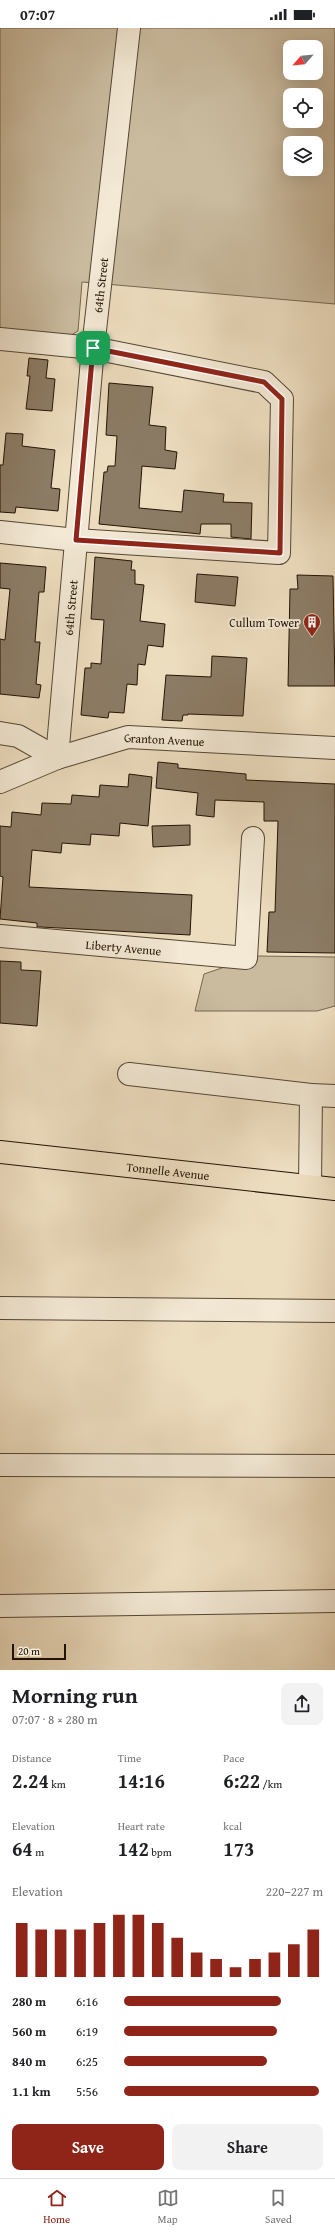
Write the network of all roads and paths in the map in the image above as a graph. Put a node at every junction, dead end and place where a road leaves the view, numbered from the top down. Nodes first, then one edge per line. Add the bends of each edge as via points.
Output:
1 (129, 28) edge
2 (0, 339) edge
3 (93, 348) junction
4 (0, 532) edge
5 (76, 540) junction
6 (0, 733) edge
7 (335, 748) edge
8 (56, 758) junction
9 (0, 782) edge
10 (253, 838) dead end
11 (0, 936) edge
12 (129, 1074) dead end
13 (311, 1095) junction
14 (335, 1096) edge
15 (0, 1152) edge
16 (310, 1186) junction
17 (335, 1190) edge
18 (0, 1308) edge
19 (335, 1311) edge
20 (0, 1465) edge
21 (335, 1466) edge
22 (335, 1601) edge
23 (0, 1606) edge

1 - 3 street, 64th Street
2 - 3 street
3 - 5 street, 64th Street
3 - 5 street via 264,382 282,399 280,553
4 - 5 street
5 - 8 street, 64th Street
6 - 8 street via 18,736
7 - 8 street, Granton Avenue via 128,738
8 - 9 street, Granton Avenue
10 - 11 street, Liberty Avenue via 246,958
12 - 13 street
13 - 14 street
13 - 16 street
15 - 16 main road, Tonnelle Avenue
16 - 17 main road, Tonnelle Avenue
18 - 19 street
20 - 21 street
22 - 23 street

